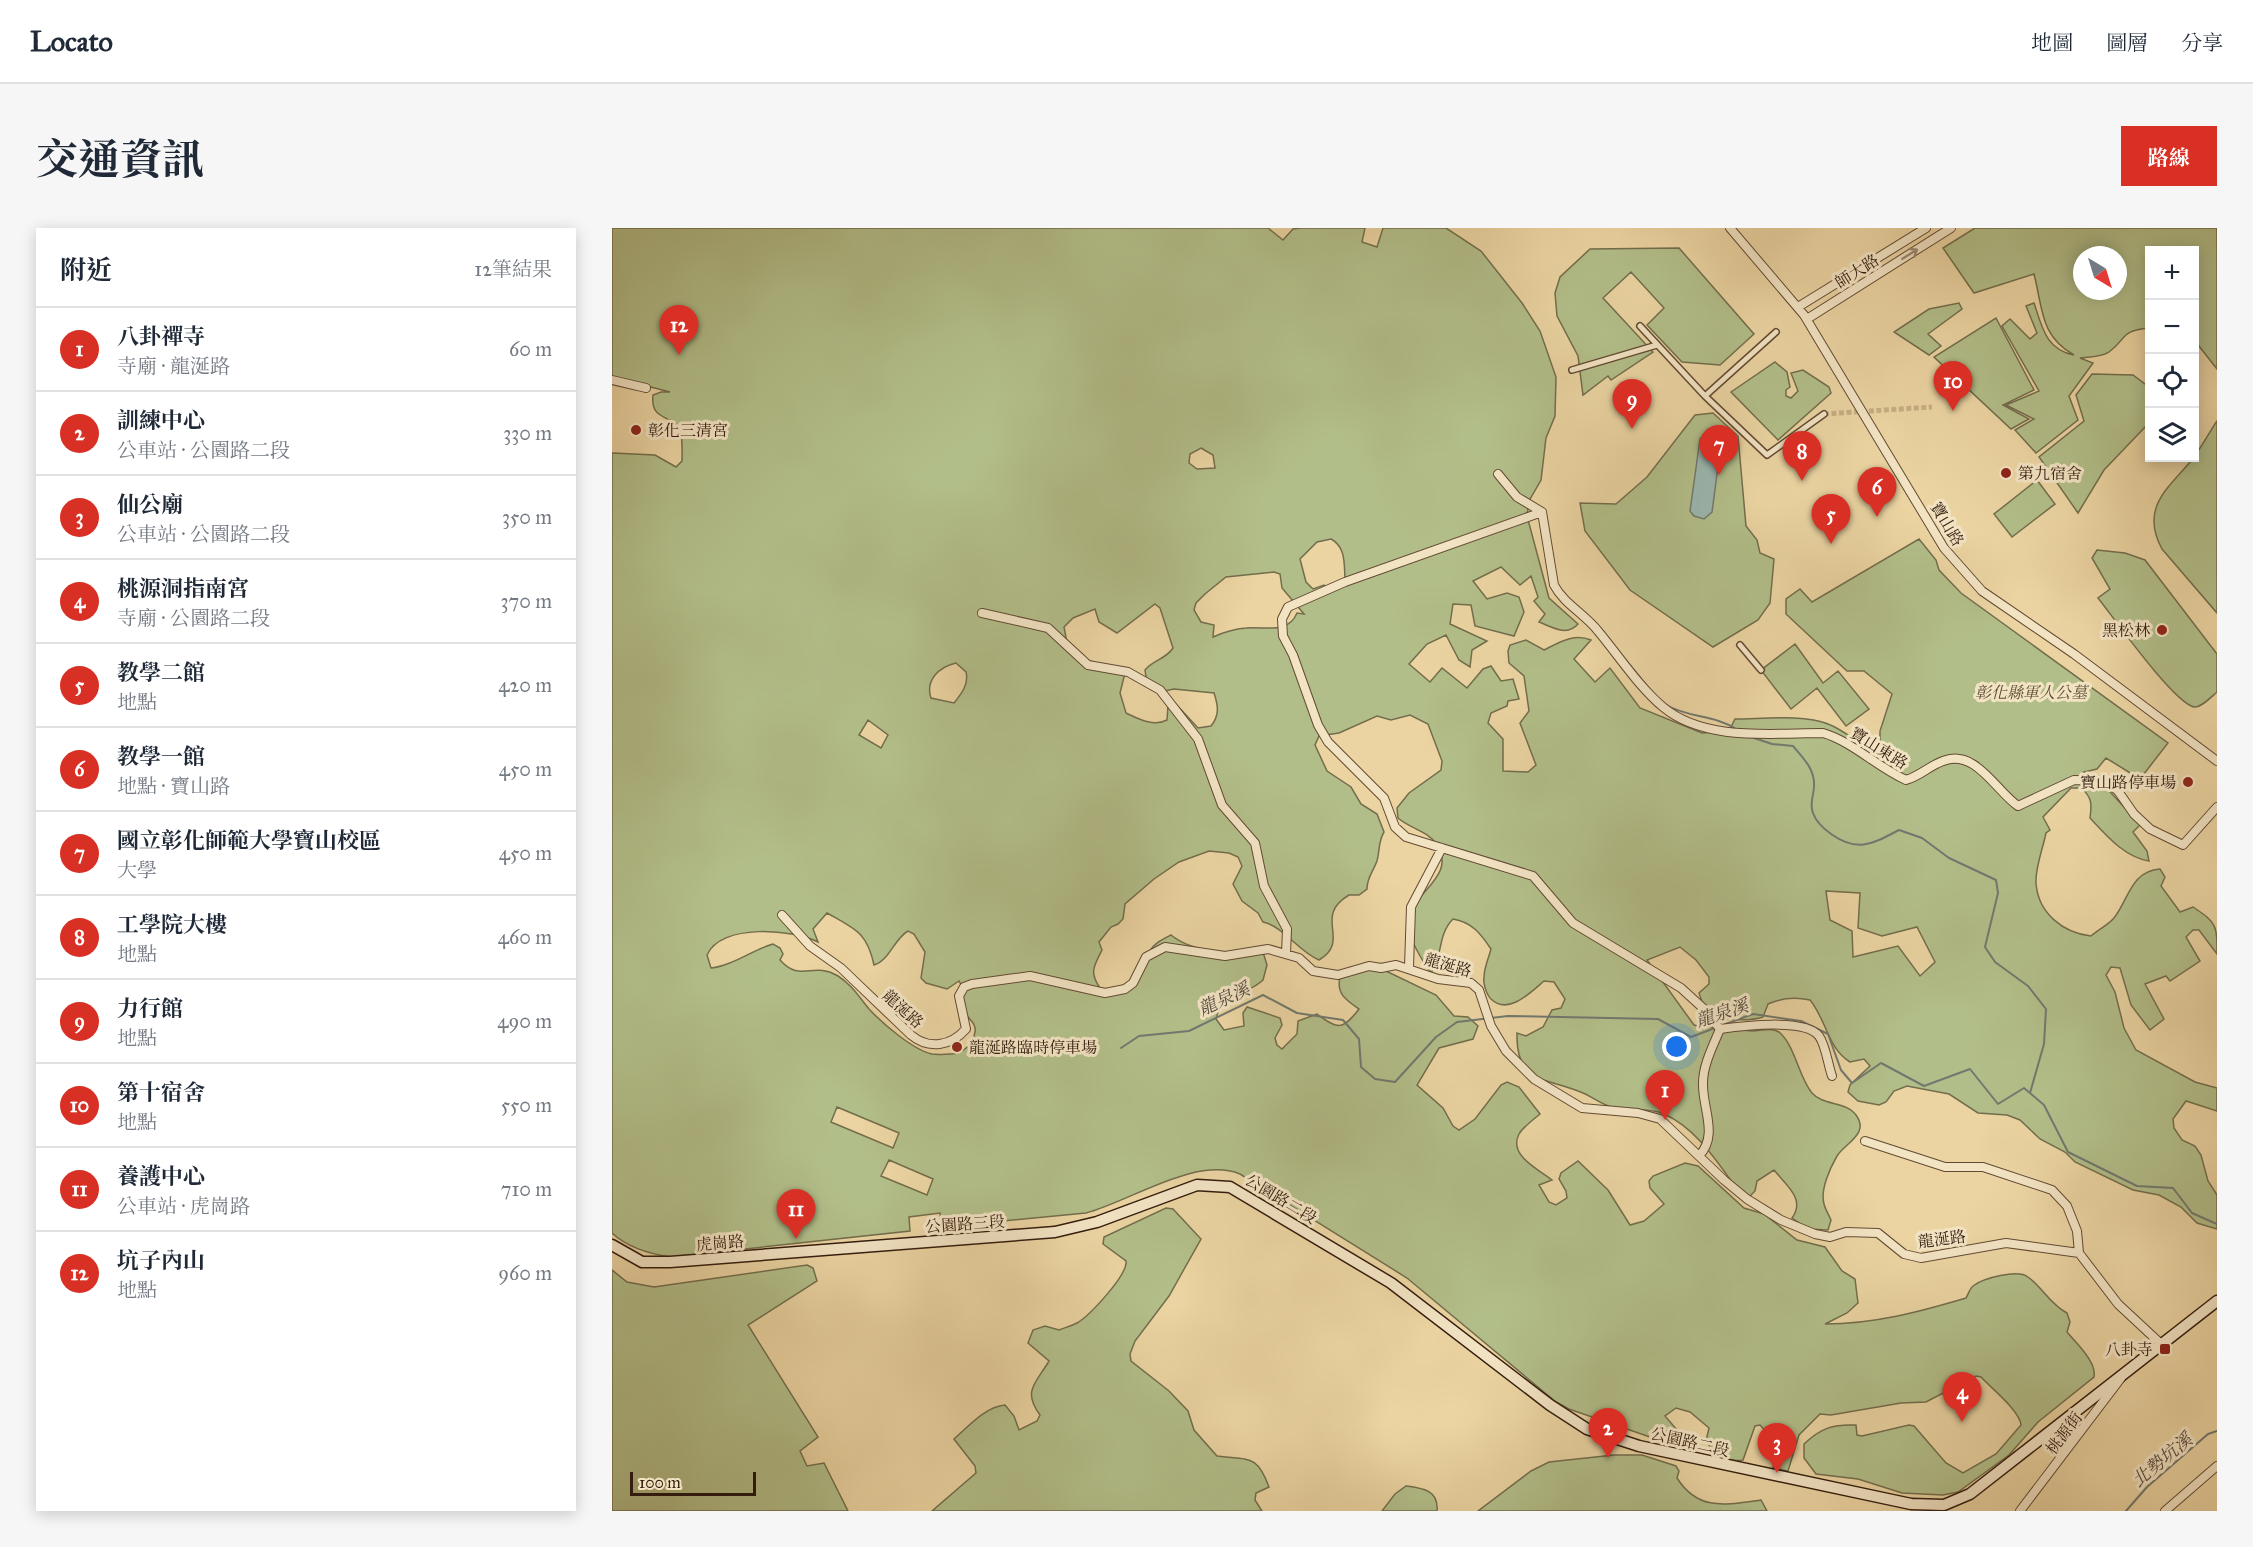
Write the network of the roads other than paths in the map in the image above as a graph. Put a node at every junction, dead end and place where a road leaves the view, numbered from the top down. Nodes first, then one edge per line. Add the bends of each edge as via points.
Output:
1 (1730, 228) edge
2 (1926, 228) edge
3 (1951, 228) edge
4 (1798, 307) junction
5 (1807, 319) junction
6 (1640, 326) dead end
7 (1776, 332) dead end
8 (1657, 345) junction
9 (1572, 370) dead end
10 (612, 380) edge
11 (646, 388) dead end
12 (1705, 396) junction
13 (1824, 414) tunnel mouth
14 (1498, 474) dead end
15 (1542, 512) junction
16 (982, 613) dead end
17 (1740, 645) dead end
18 (1761, 670) dead end
19 (2217, 761) edge
20 (2217, 807) edge
21 (1442, 848) junction
22 (782, 915) dead end
23 (1286, 954) junction
24 (1409, 968) junction
25 (1720, 1029) junction
26 (1832, 1076) dead end
27 (1865, 1141) dead end
28 (1699, 1156) junction
29 (1097, 1222) joint
30 (612, 1245) edge
31 (835, 1249) joint
32 (2079, 1253) junction
33 (2217, 1301) edge
34 (2161, 1344) junction
35 (2127, 1370) junction
36 (2217, 1466) edge
37 (2020, 1511) edge
38 (2165, 1511) edge

1 - 4 street, 寶山路
2 - 4 street
5 -> 3 street, 師大路
4 - 5 street, 寶山路
5 - 19 street, 寶山路 via 1944,548 1982,591
6 - 8 street
7 - 12 street
8 - 9 street
8 - 12 street
10 - 11 street
12 - 13 street via 1767,455
14 - 15 street via 1517,497
15 - 20 street, 寶山東路 via 1554,585 1559,594 1596,627 1644,688 1684,721 1749,734 1823,733 1906,780 1942,761 1969,761 2018,806 2074,780 2106,781 2150,829 2183,845
15 - 21 street via 1345,582 1287,607 1282,619 1283,636 1328,742 1384,798 1395,828 1406,837
16 - 23 street via 1048,628 1088,665 1128,672 1160,690 1198,739 1222,805 1255,843 1264,886 1287,929
17 - 18 street
21 - 24 street via 1411,906
21 - 25 street via 1533,876 1573,923 1681,988
22 - 23 street, 龍涎路 via 810,946 841,968 911,1035 921,1043 933,1045 951,1041 966,1029 959,996 964,987 972,984 1030,976 1115,993 1133,983 1146,957 1165,947 1225,956 1268,949
23 - 24 street, 龍涎路 via 1299,958 1313,971 1338,975 1369,966
24 - 28 street, 龍涎路 via 1438,979 1471,983 1479,990 1491,1026 1506,1051 1534,1079 1582,1108 1660,1119
25 - 26 street via 1783,1025 1812,1030 1820,1037
25 - 28 street via 1702,1081 1710,1125 1708,1141
27 - 32 street via 1945,1167 1983,1167 2052,1190 2067,1206 2077,1231
28 - 32 street, 龍涎路 via 1747,1199 1781,1220 1815,1234 1830,1237 1846,1232 1878,1233 1904,1254 1921,1258 2006,1243
29 - 31 main road, 公園路三段 via 1055,1232
29 - 35 main road, 公園路二段 via 1197,1185 1230,1187 1391,1283 1587,1429 1639,1446 1911,1504 1944,1505 1970,1494
30 - 31 main road, 虎崗路 via 642,1262
32 - 34 street via 2118,1304
33 - 34 main road, 公園路二段
34 - 35 main road, 公園路二段
35 - 37 street, 桃源街
36 - 38 street

